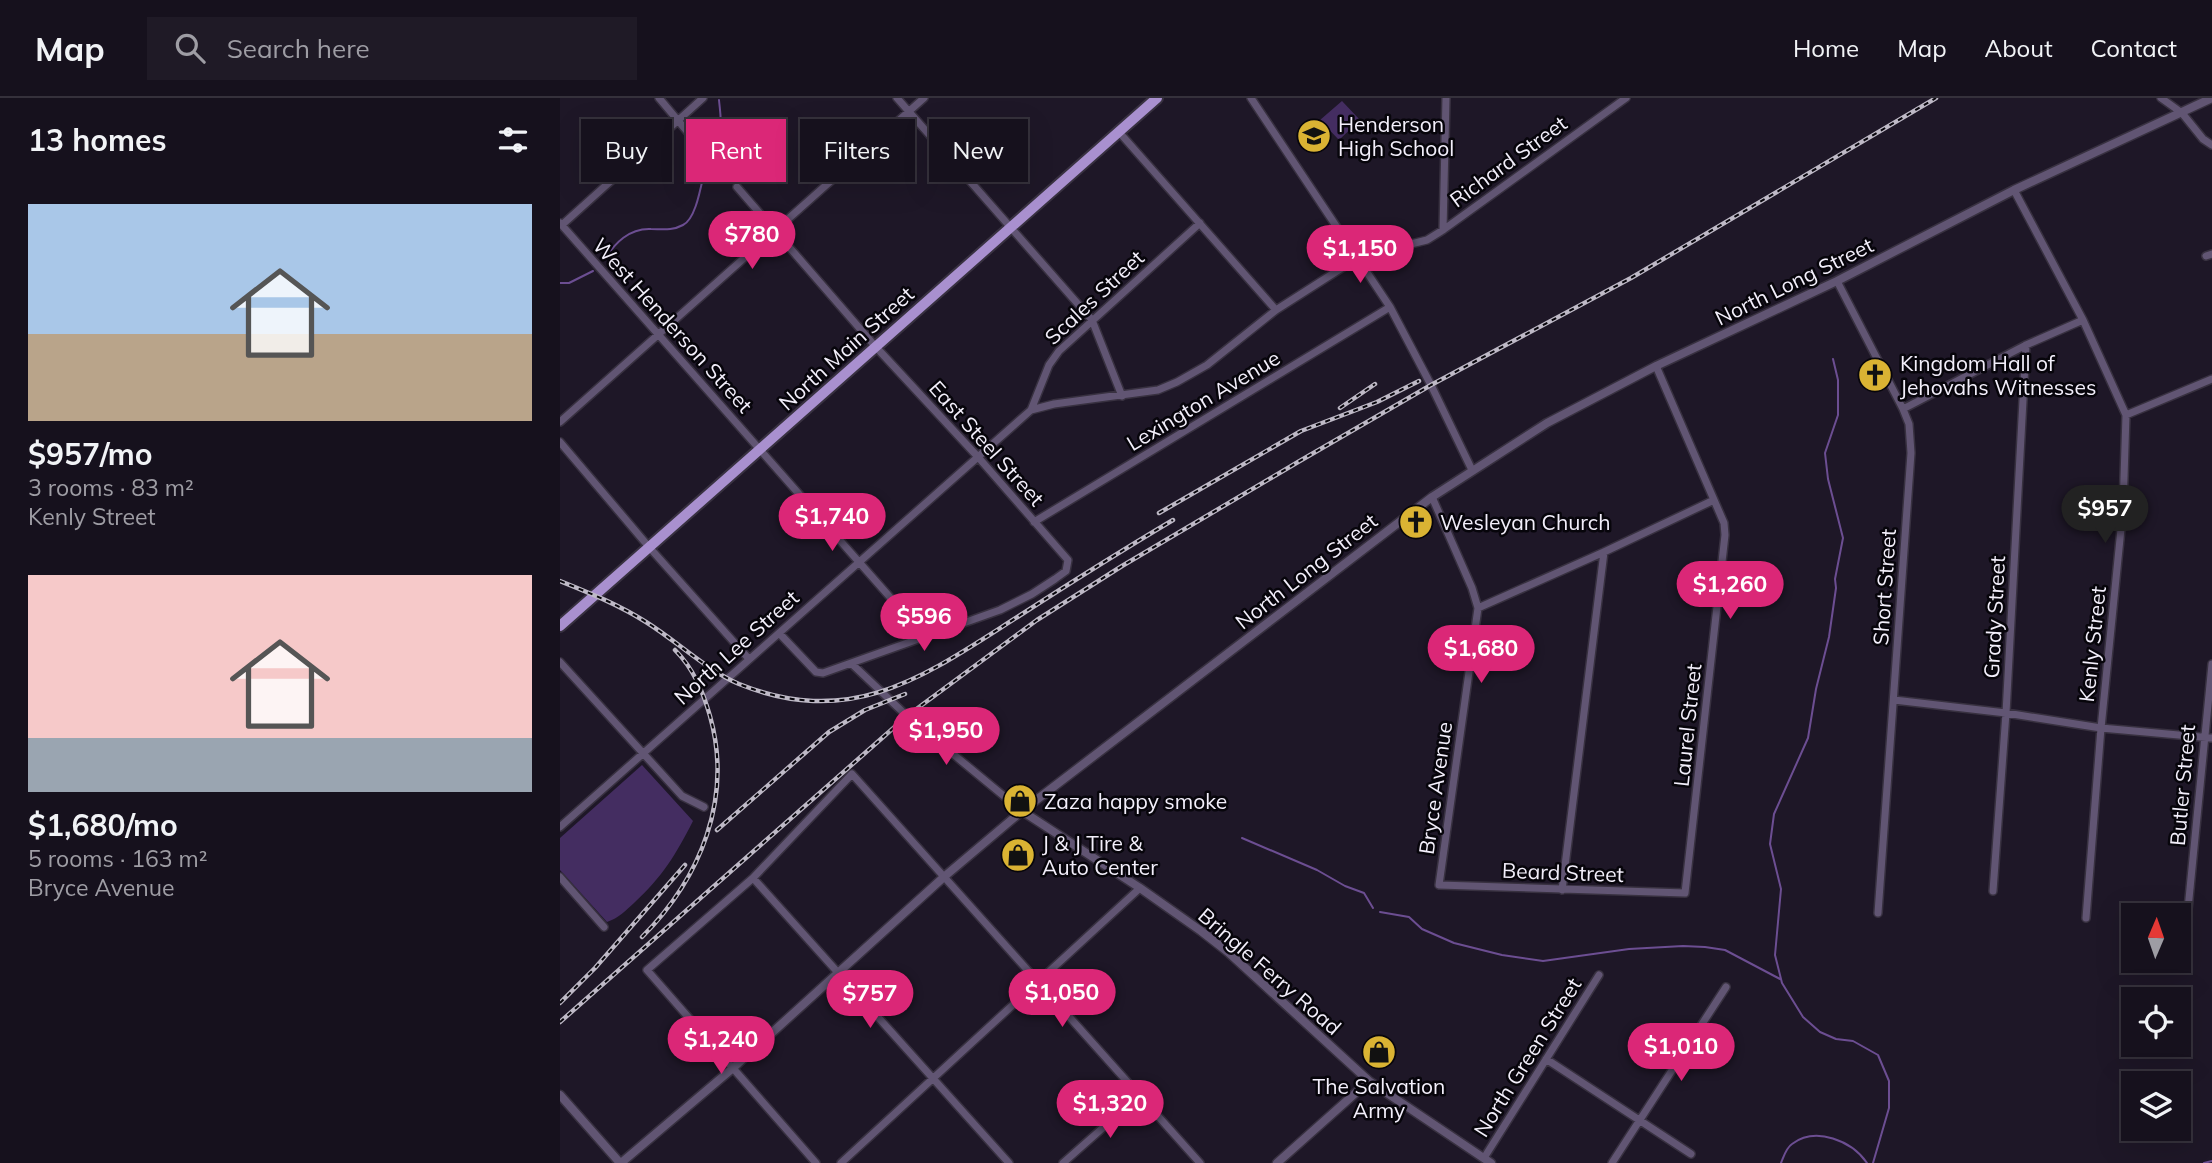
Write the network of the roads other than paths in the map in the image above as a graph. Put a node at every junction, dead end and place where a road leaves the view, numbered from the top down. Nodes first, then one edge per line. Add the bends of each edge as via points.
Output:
1 (659, 98) edge
2 (704, 98) edge
3 (897, 98) edge
4 (924, 98) edge
5 (1157, 98) edge
6 (1251, 98) edge
7 (1446, 98) edge
8 (1626, 98) edge
9 (2161, 98) edge
10 (2212, 98) edge
11 (908, 111) junction
12 (2182, 113) junction
13 (679, 120) junction
14 (686, 129) edge
15 (1119, 132) junction
16 (2212, 145) edge
17 (737, 187) dead end
18 (2014, 190) junction
19 (1200, 223) junction
20 (561, 224) edge
21 (1010, 227) junction
22 (1443, 230) junction
23 (777, 231) junction
24 (1359, 257) junction
25 (1837, 281) junction
26 (1390, 307) junction
27 (1276, 310) junction
28 (1092, 320) junction
29 (2082, 320) junction
30 (657, 334) junction
31 (2026, 345) junction
32 (876, 346) junction
33 (1656, 366) junction
34 (2212, 379) edge
35 (1122, 396) junction
36 (1903, 409) junction
37 (1031, 410) junction
38 (2126, 415) junction
39 (560, 422) edge
40 (560, 442) edge
41 (761, 450) junction
42 (978, 457) junction
43 (1472, 470) junction
44 (1432, 497) junction
45 (1714, 500) junction
46 (1034, 522) junction
47 (649, 547) junction
48 (1604, 552) junction
49 (858, 561) junction
50 (1478, 608) junction
51 (560, 626) edge
52 (779, 632) junction
53 (926, 638) junction
54 (749, 659) junction
55 (560, 662) edge
56 (852, 664) junction
57 (2212, 664) edge
58 (1894, 700) junction
59 (2006, 713) junction
60 (2101, 728) junction
61 (2208, 737) edge
62 (642, 753) junction
63 (704, 807) dead end
64 (1022, 811) junction
65 (560, 827) edge
66 (945, 876) junction
67 (560, 877) edge
68 (753, 878) junction
69 (1439, 885) joint
70 (1140, 888) junction
71 (1562, 890) junction
72 (1993, 891) dead end
73 (1685, 893) joint
74 (2189, 903) edge
75 (1878, 913) dead end
76 (2086, 918) dead end
77 (604, 927) dead end
78 (838, 973) junction
79 (1600, 975) dead end
80 (1038, 981) junction
81 (1727, 987) dead end
82 (1546, 1059) junction
83 (733, 1068) junction
84 (933, 1079) junction
85 (1369, 1081) junction
86 (560, 1095) edge
87 (1140, 1095) junction
88 (1640, 1119) junction
89 (1691, 1154) dead end
90 (1488, 1160) edge
91 (620, 1163) edge
92 (816, 1163) edge
93 (841, 1163) edge
94 (1009, 1163) edge
95 (1063, 1163) edge
96 (1200, 1163) edge
97 (1276, 1163) edge
98 (1612, 1163) edge

1 - 13 street
2 - 13 street
3 - 11 street
4 - 11 street
5 - 15 main road, North Main Street
6 - 24 street
7 - 22 street
8 - 22 street, Richard Street
9 - 12 street
10 - 12 street, North Long Street
11 - 21 street
11 - 23 street
12 - 16 street
12 - 18 street, North Long Street
13 - 14 street
13 - 20 street
15 - 19 street
15 - 21 main road, North Main Street
17 - 23 street, East Steel Street
18 - 25 street, North Long Street
18 - 29 street, Kenly Street
19 - 27 street
19 - 28 street, Scales Street
20 - 30 street, West Henderson Street
21 - 28 street
21 - 32 main road, North Main Street
22 - 24 street, Richard Street via 1427,240
23 - 30 street
23 - 32 street, East Steel Street
24 - 26 street
24 - 27 street, Richard Street
25 - 33 street, North Long Street
25 - 36 street, Short Street
26 - 43 street
26 - 46 street, Lexington Avenue
27 - 35 street, Richard Street via 1196,372 1158,390
28 - 35 street
28 - 37 street, Scales Street via 1049,365
29 - 31 street
29 - 38 street, Kenly Street
30 - 39 street
30 - 41 street, West Henderson Street
31 - 36 street
31 - 59 street, Grady Street
32 - 41 main road, North Main Street
32 - 42 street, East Steel Street
33 - 43 street, North Long Street via 1547,423
33 - 45 street, Laurel Street
34 - 38 street
35 - 37 street, Richard Street
36 - 58 street, Short Street via 1911,453
37 - 42 street, North Lee Street
38 - 60 street, Kenly Street via 2123,509
40 - 47 street
41 - 47 main road, North Main Street
41 - 49 street, West Henderson Street
42 - 46 street, East Steel Street
42 - 49 street, North Lee Street
43 - 44 street, North Long Street
44 - 50 street, Bryce Avenue
44 - 64 street, North Long Street
45 - 48 street
45 - 73 street, Laurel Street via 1726,536
46 - 53 street, East Steel Street via 1065,555 1068,566 1032,594
47 - 51 main road, North Main Street
47 - 54 street
48 - 50 street
48 - 71 street
49 - 52 street, North Lee Street
49 - 53 street, West Henderson Street
50 - 69 street, Bryce Avenue
52 - 54 street, North Lee Street
52 - 56 street via 816,672
53 - 56 street
54 - 62 street, North Lee Street
55 - 62 street
56 - 64 street
57 - 61 street, Butler Street
58 - 59 street
58 - 75 street, Short Street
59 - 60 street
59 - 72 street, Grady Street
60 - 61 street
60 - 76 street, Kenly Street
61 - 74 street, Butler Street
62 - 63 street via 682,796
62 - 65 street, North Lee Street
64 - 66 street, North Long Street
64 - 70 street, Bringle Ferry Road
66 - 68 street via 852,774
66 - 78 street, North Long Street
66 - 80 street
67 - 77 street
68 - 78 street
68 - 83 street via 647,970
69 - 71 street, Beard Street
70 - 80 street
70 - 85 street, Bringle Ferry Road via 1228,952
71 - 73 street, Beard Street
78 - 83 street, North Long Street
78 - 84 street
79 - 82 street, North Green Street
80 - 84 street
80 - 87 street
81 - 88 street
82 - 88 street
82 - 90 street, North Green Street
83 - 91 street, North Long Street
83 - 92 street
84 - 93 street
84 - 94 street
85 - 90 street, Bringle Ferry Road
85 - 97 street
86 - 91 street
87 - 95 street
87 - 96 street
88 - 89 street
88 - 98 street

